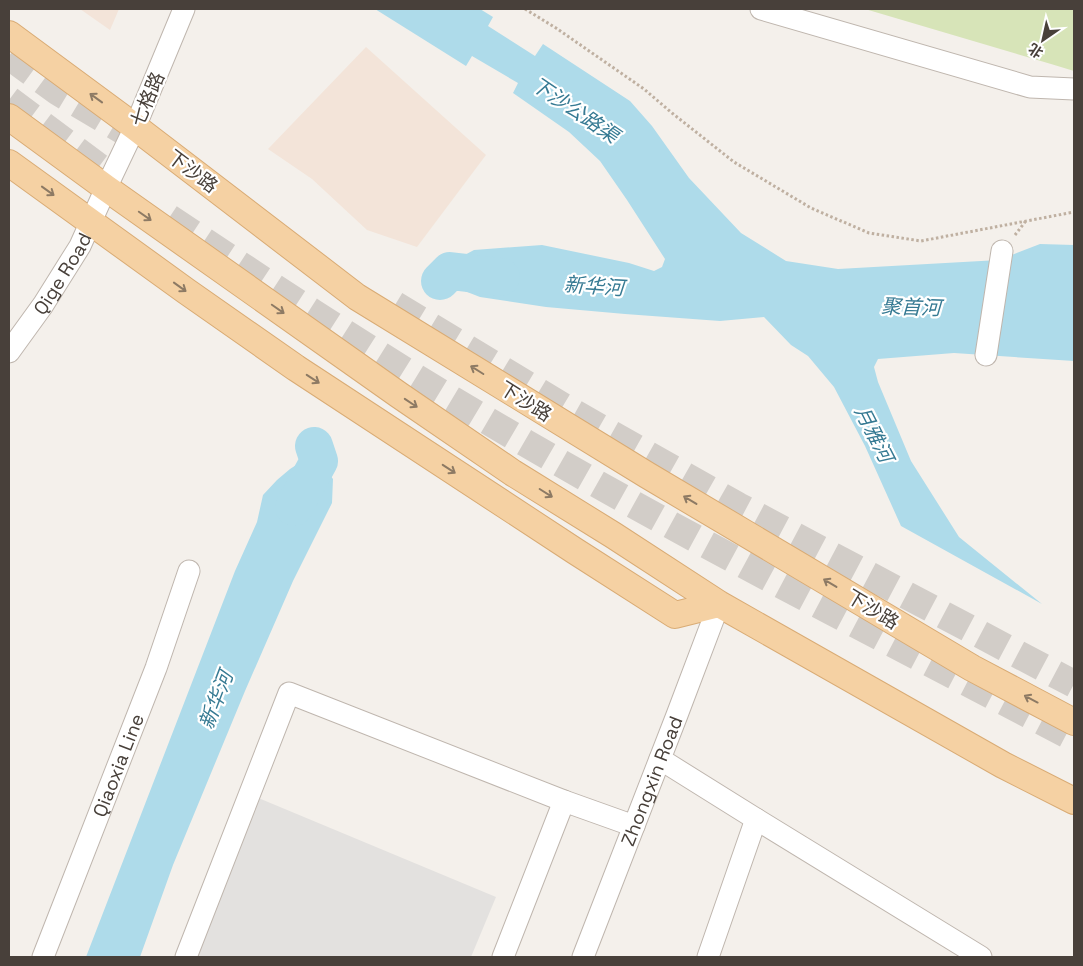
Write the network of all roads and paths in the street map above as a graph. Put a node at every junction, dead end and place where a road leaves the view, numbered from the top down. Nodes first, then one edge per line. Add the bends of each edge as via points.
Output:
1 (184, 9) edge
2 (525, 9) edge
3 (761, 9) edge
4 (9, 34) edge
5 (1074, 90) edge
6 (9, 117) edge
7 (135, 127) junction
8 (9, 163) edge
9 (106, 188) junction
10 (1074, 212) edge
11 (90, 222) junction
12 (1002, 251) dead end
13 (9, 352) edge
14 (986, 355) dead end
15 (189, 571) dead end
16 (719, 604) junction
17 (1074, 722) edge
18 (660, 759) junction
19 (564, 801) junction
20 (1074, 801) edge
21 (756, 819) junction
22 (634, 826) junction
23 (43, 957) edge
24 (186, 957) edge
25 (503, 957) edge
26 (583, 957) edge
27 (708, 957) edge
28 (982, 957) edge

1 - 7 street, 七格路
2 - 10 path via 644,89 734,162 811,208 869,233 921,241
3 - 5 street via 1030,87
7 -> 4 main road, 下沙路
6 - 9 main road
7 - 9 street, 七格路
17 -> 7 main road, 下沙路 via 963,663 357,297
8 -> 11 main road
9 - 11 street, Qige Road
9 -> 16 main road via 513,473
11 - 13 street, Qige Road via 80,246
11 -> 16 main road via 296,368 675,615
12 - 14 street
15 - 23 street, Qiaoxia Line via 156,668
16 - 18 street, Zhongxin Road
16 - 20 main road via 1003,765
18 - 21 street
18 - 22 street, Zhongxin Road
19 - 22 street
19 - 24 street via 289,693
19 - 25 street
21 - 27 street
21 - 28 street
22 - 26 street, Zhongxin Road

